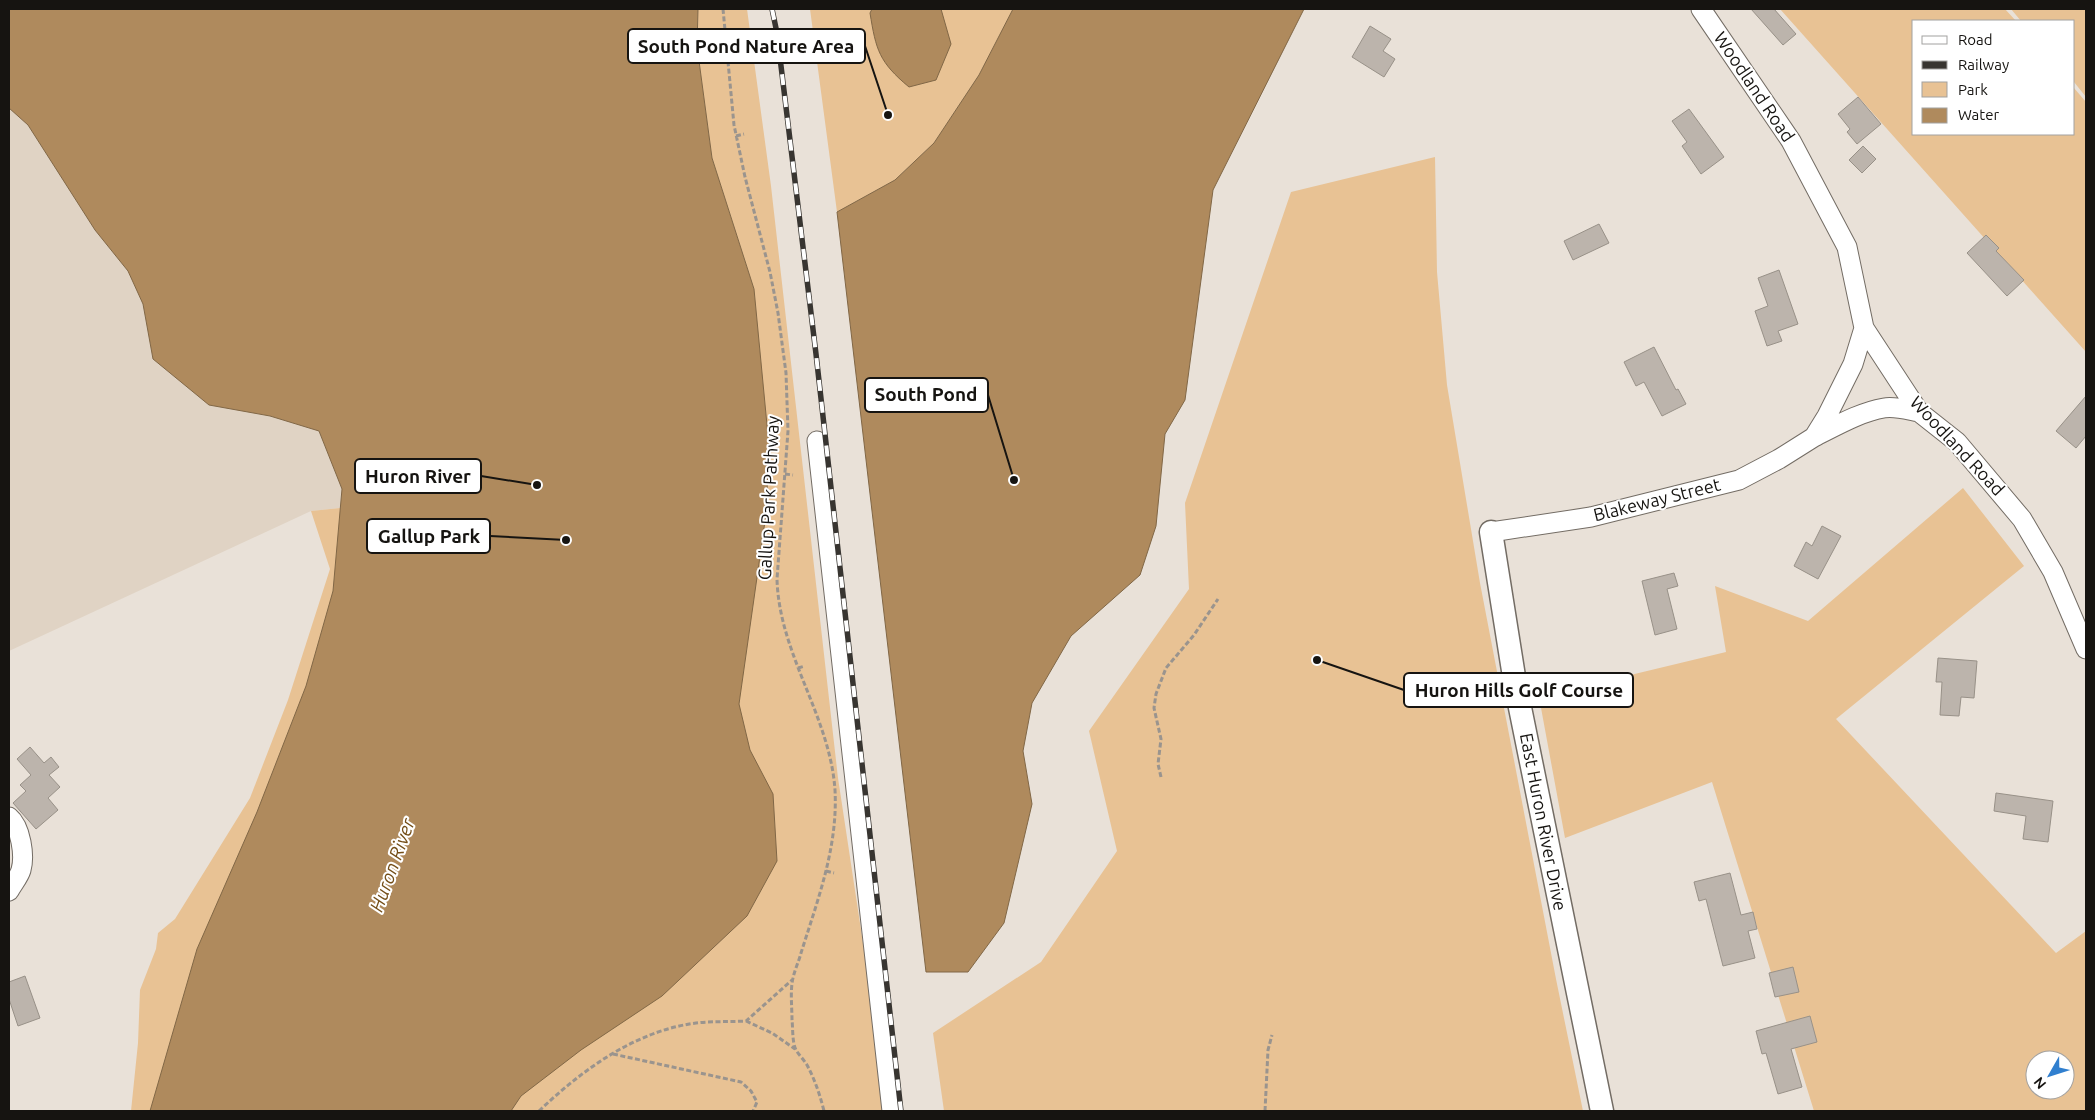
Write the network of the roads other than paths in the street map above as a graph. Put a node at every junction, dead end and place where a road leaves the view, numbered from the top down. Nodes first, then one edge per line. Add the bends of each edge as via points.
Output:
1 (1701, 9) edge
2 (1864, 328) junction
3 (1919, 412) junction
4 (1814, 437) junction
5 (816, 442) dead end
6 (1491, 532) joint
7 (2086, 649) edge
8 (9, 817) edge
9 (9, 891) edge
10 (892, 1111) edge
11 (1602, 1111) edge

1 - 2 street, Woodland Road via 1791,141 1847,247
2 - 3 street, Woodland Road
2 - 4 street, Blakeway Street via 1853,364
3 - 4 street, Blakeway Street via 1884,408
3 - 7 street, Woodland Road via 1957,442 2022,519 2053,572
4 - 6 street, Blakeway Street via 1739,480 1591,517
5 - 10 street
6 - 11 main road, East Huron River Drive via 1515,683
8 - 9 street via 22,840 21,870

